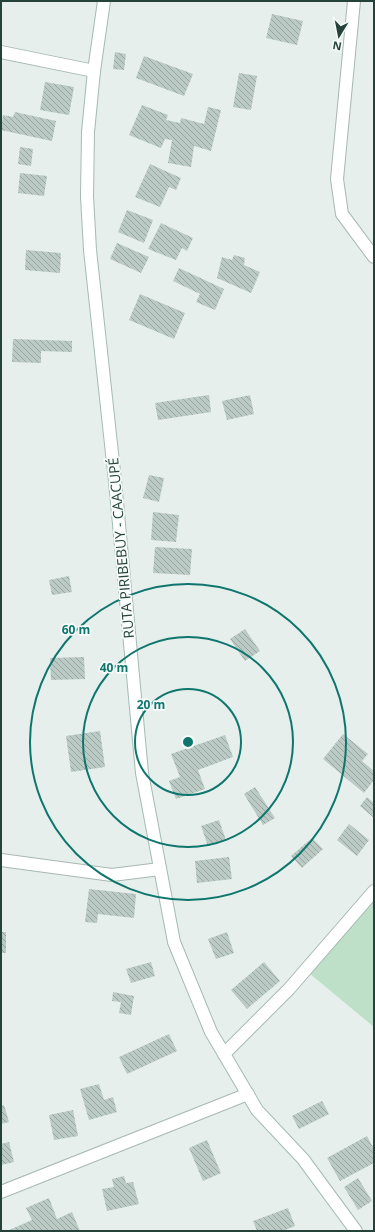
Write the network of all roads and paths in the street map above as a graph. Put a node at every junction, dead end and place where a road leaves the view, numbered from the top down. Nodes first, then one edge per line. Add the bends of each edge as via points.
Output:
1 (104, 1) edge
2 (354, 1) edge
3 (1, 52) edge
4 (94, 71) junction
5 (374, 256) edge
6 (1, 860) edge
7 (160, 870) junction
8 (374, 891) edge
9 (224, 1054) junction
10 (248, 1094) junction
11 (1, 1192) edge
12 (356, 1231) edge

1 - 4 street, RUTA PIRIBEBUY - CAACUPÉ
2 - 5 street via 337,179 342,214
3 - 4 street
4 - 7 street, RUTA PIRIBEBUY - CAACUPÉ via 88,132 87,196 94,301 115,481 142,773
6 - 7 street via 112,875
7 - 9 street, RUTA PIRIBEBUY - CAACUPÉ via 174,942 211,1032
8 - 9 street via 289,989
9 - 10 street, RUTA PIRIBEBUY - CAACUPÉ
10 - 11 street
10 - 12 street, RUTA PIRIBEBUY - CAACUPÉ via 258,1110 303,1159

